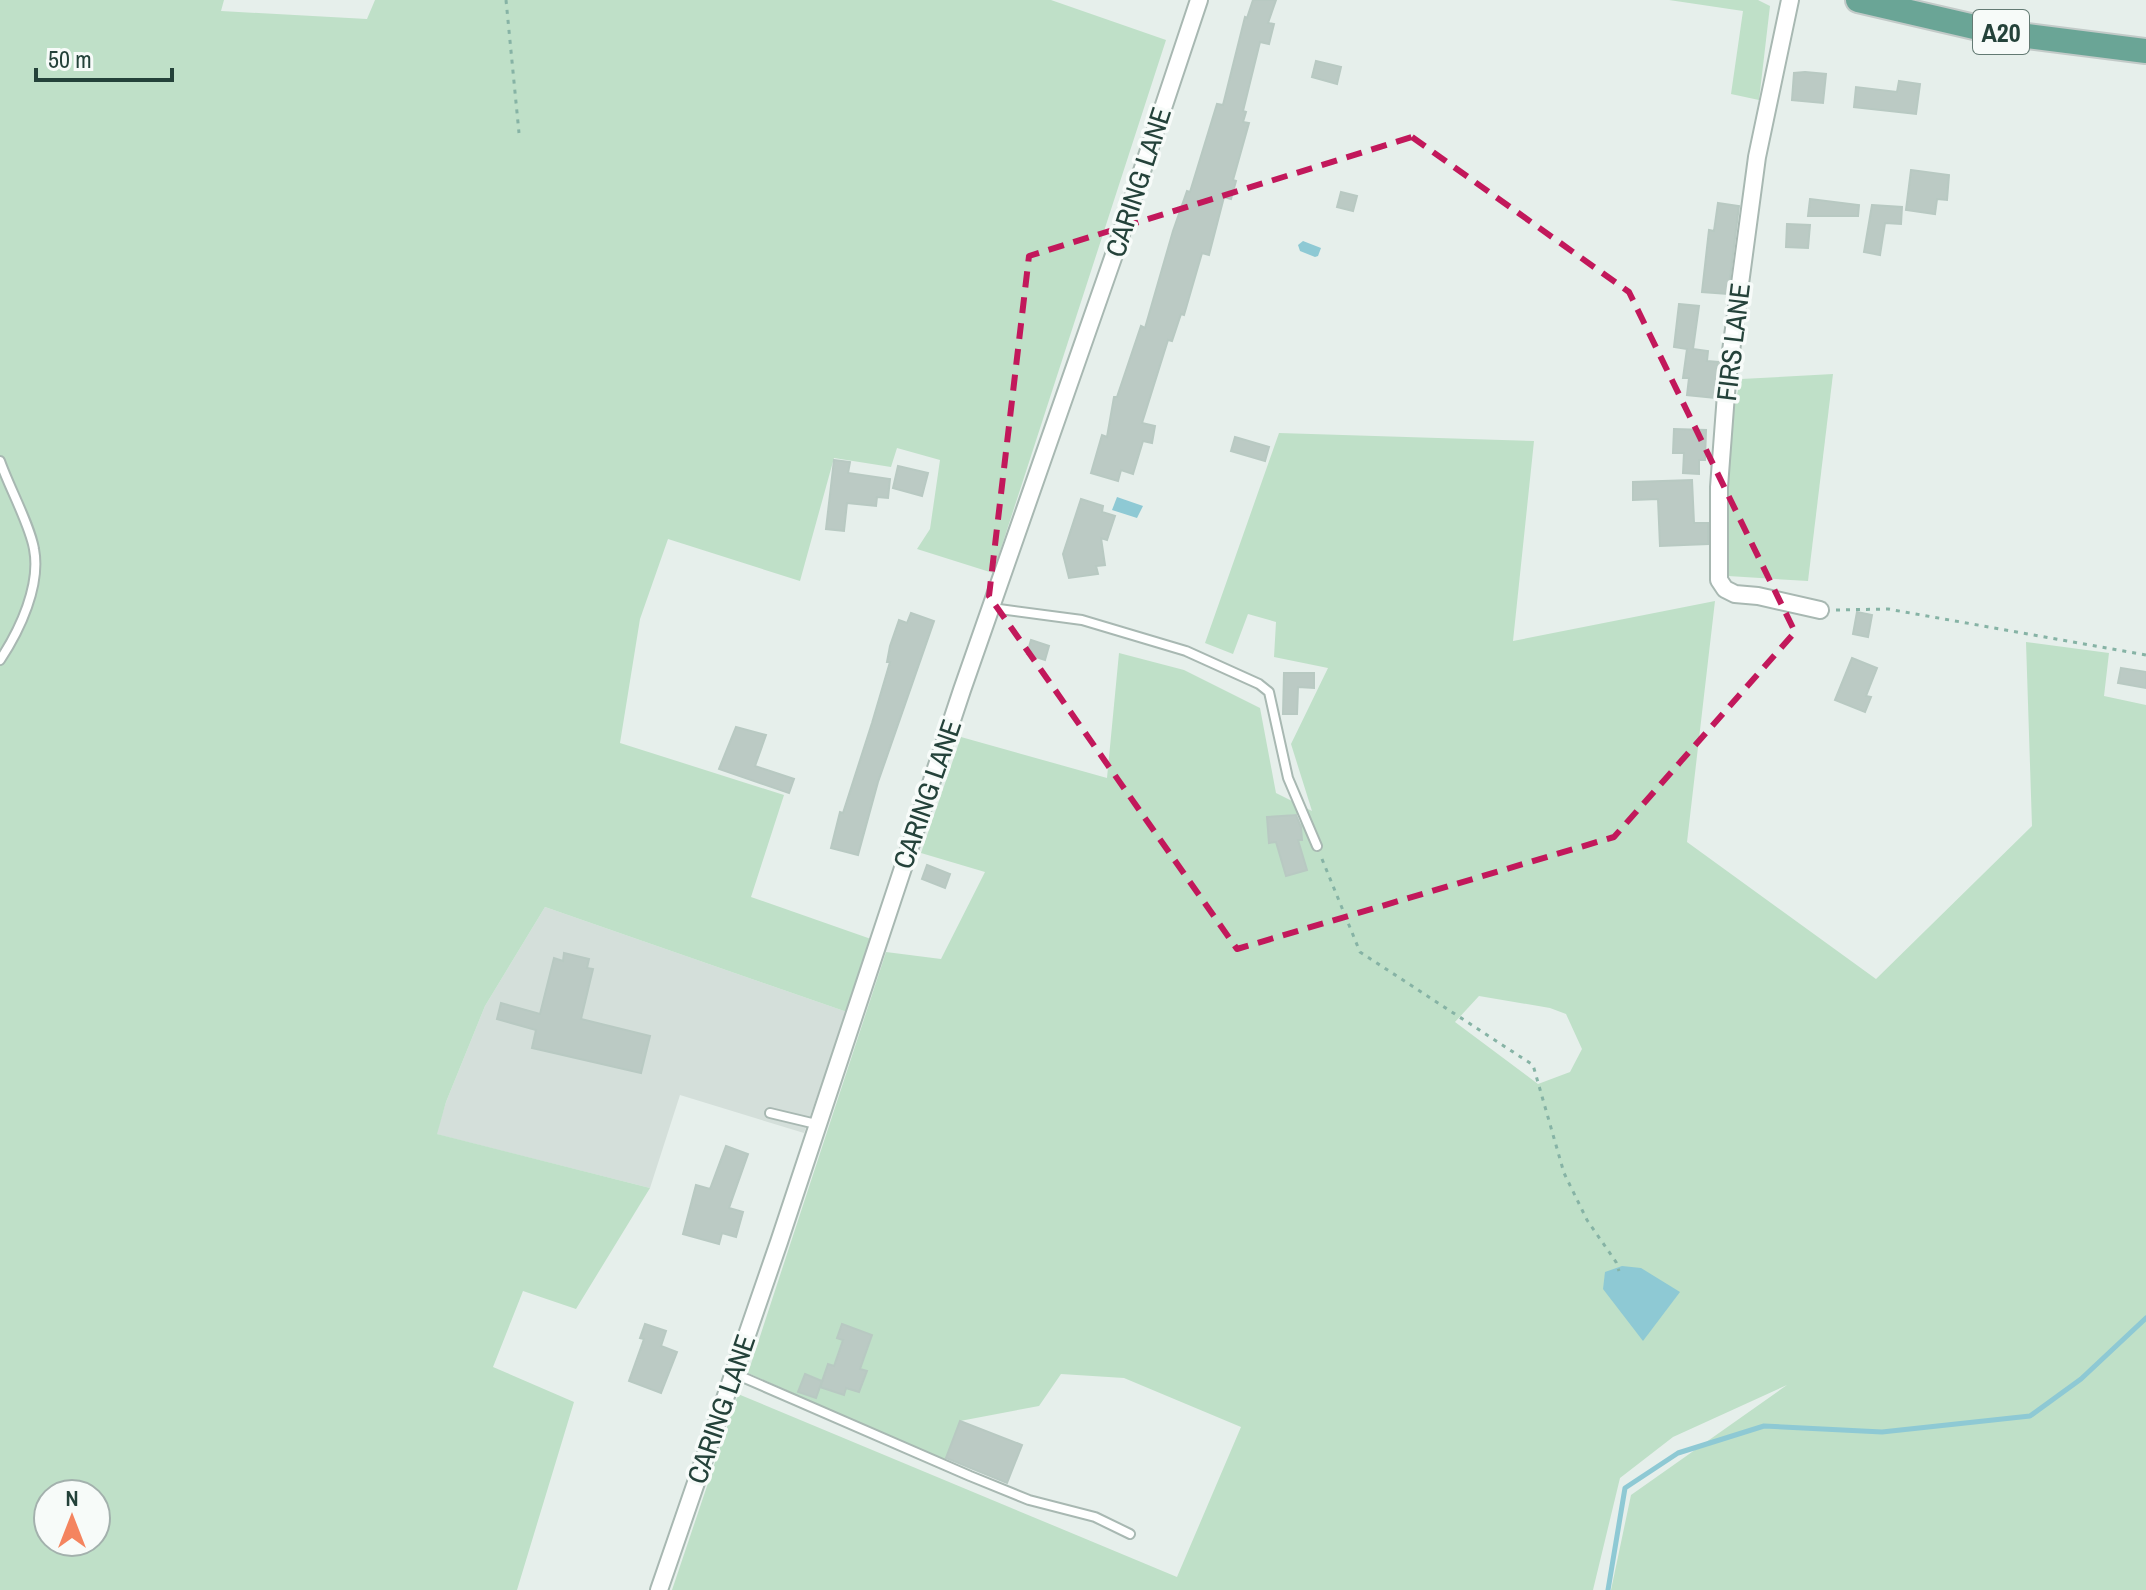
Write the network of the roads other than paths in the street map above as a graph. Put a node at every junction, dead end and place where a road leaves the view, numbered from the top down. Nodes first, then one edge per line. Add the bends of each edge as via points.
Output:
1 (1199, 0) edge
2 (1790, 0) edge
3 (1858, 0) edge
4 (2146, 51) edge
5 (0, 461) edge
6 (991, 608) junction
7 (1820, 610) road end
8 (0, 660) edge
9 (1317, 846) road end
10 (770, 1113) dead end
11 (816, 1124) junction
12 (732, 1373) junction
13 (1130, 1534) dead end
14 (659, 1590) edge

1 - 6 street, CARING LANE
2 - 7 street, FIRS LANE via 1757,157 1729,368 1719,487 1719,580 1735,594
3 - 4 main road, A20 via 1996,32
5 - 8 lane via 34,546 36,564 29,596
6 - 9 lane via 1082,620 1186,651 1259,684 1269,692 1288,778
6 - 11 street, CARING LANE
10 - 11 lane
11 - 12 street, CARING LANE
12 - 13 lane via 1029,1500 1095,1517
12 - 14 street, CARING LANE

